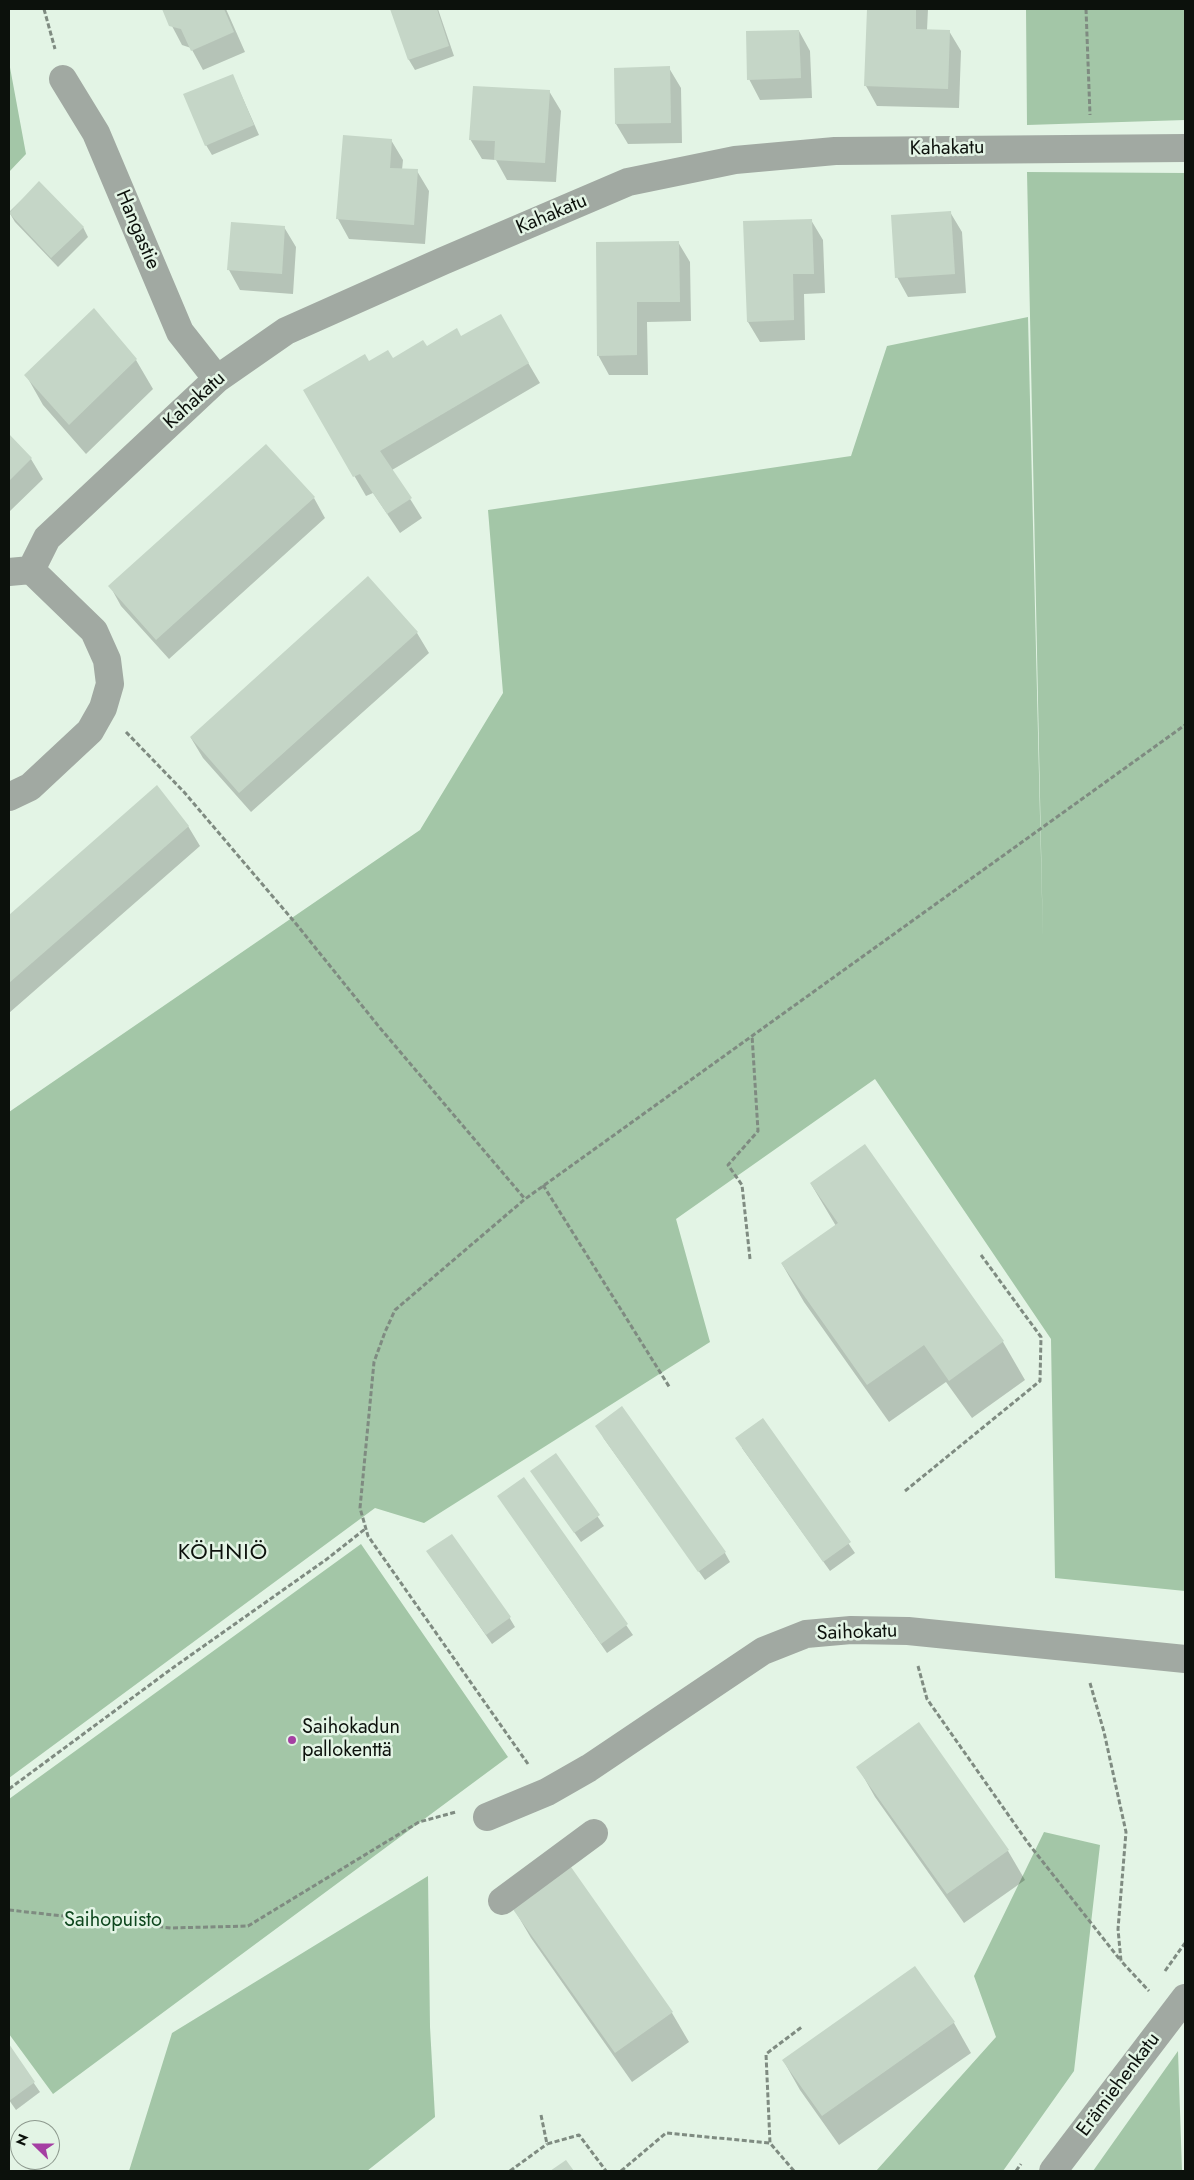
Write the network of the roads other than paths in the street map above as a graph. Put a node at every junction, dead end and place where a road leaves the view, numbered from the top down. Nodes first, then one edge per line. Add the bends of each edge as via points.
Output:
1 (63, 79) road end
2 (1185, 148) edge
3 (217, 379) junction
4 (20, 571) edge
5 (9, 797) edge
6 (1185, 1660) edge
7 (487, 1817) road end
8 (594, 1833) dead end
9 (502, 1901) dead end
10 (1185, 1998) edge
11 (1053, 2171) edge

1 - 3 street, Hangastie via 96,134 180,332
2 - 3 street, Kahakatu via 836,151 735,160 628,182 286,331
3 - 4 street, Kahakatu via 47,538
4 - 5 street, Kahakatu via 94,631 107,660 110,684 103,708 90,731 30,787
6 - 7 street, Saihokatu via 908,1631 851,1630 806,1634 763,1651 590,1768 547,1792
8 - 9 street
10 - 11 street, Erämiehenkatu

